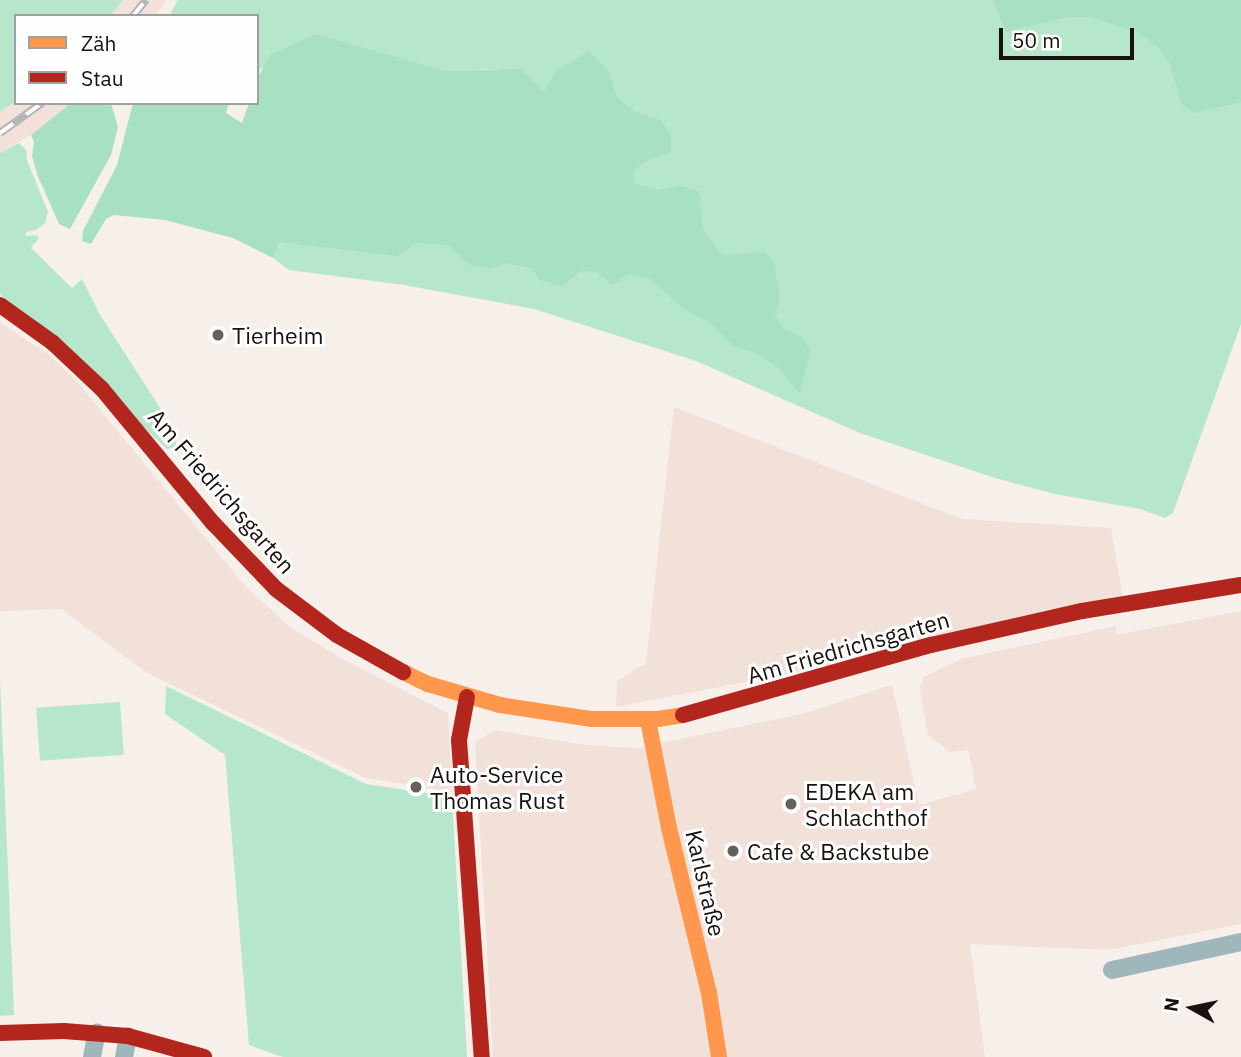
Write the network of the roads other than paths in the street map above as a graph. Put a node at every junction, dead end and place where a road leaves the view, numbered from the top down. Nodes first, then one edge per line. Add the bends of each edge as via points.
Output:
1 (0, 305) edge
2 (1241, 585) edge
3 (467, 697) junction
4 (648, 720) junction
5 (1241, 942) edge
6 (1112, 970) dead end
7 (97, 1032) junction
8 (0, 1033) edge
9 (128, 1036) junction
10 (92, 1057) edge
11 (124, 1057) edge
12 (204, 1057) edge
13 (482, 1057) edge
14 (719, 1057) edge

1 - 3 street, Am Friedrichsgarten via 43,335 102,389 213,523 276,589 374,657
2 - 4 street, Am Friedrichsgarten via 1018,625 892,655 721,708
3 - 4 street, Am Friedrichsgarten via 563,716
3 - 13 street via 459,740
4 - 14 street, Karlstraße
5 - 6 street
7 - 8 street
7 - 9 street
7 - 10 street
9 - 11 street
9 - 12 street

